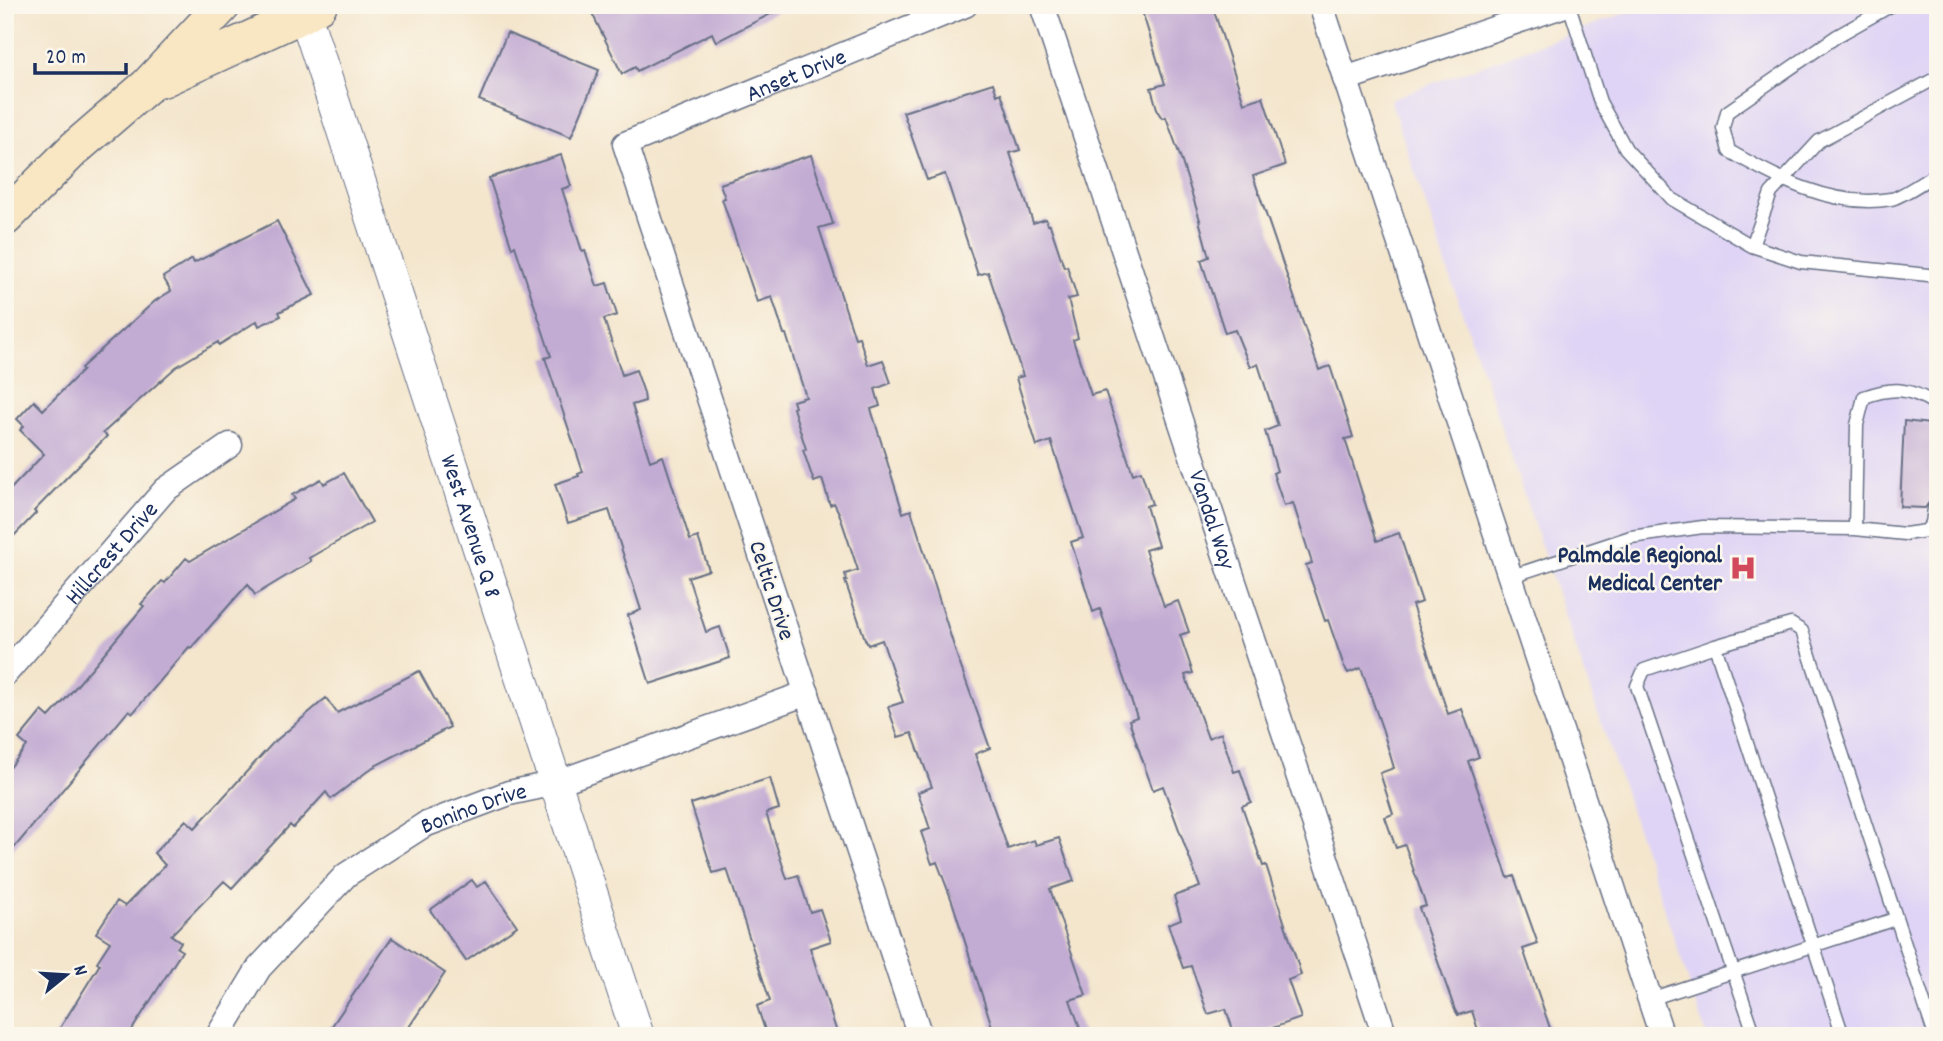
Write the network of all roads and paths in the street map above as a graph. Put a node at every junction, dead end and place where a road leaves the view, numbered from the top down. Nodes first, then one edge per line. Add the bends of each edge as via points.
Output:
1 (223, 5) edge
2 (965, 5) edge
3 (1042, 5) edge
4 (1321, 5) edge
5 (1892, 5) edge
6 (1562, 6) edge
7 (309, 8) edge
8 (1938, 77) edge
9 (1345, 79) junction
10 (148, 86) junction
11 (625, 144) joint
12 (1938, 173) edge
13 (1782, 181) junction
14 (5, 218) edge
15 (1752, 246) junction
16 (1938, 276) edge
17 (1938, 416) edge
18 (230, 446) dead end
19 (1934, 509) dead end
20 (1854, 529) junction
21 (1509, 577) junction
22 (1715, 646) junction
23 (5, 674) edge
24 (807, 693) junction
25 (556, 783) junction
26 (1895, 919) junction
27 (1812, 945) junction
28 (1734, 970) junction
29 (1650, 999) junction
30 (218, 1036) edge
31 (638, 1036) edge
32 (920, 1036) edge
33 (1385, 1036) edge
34 (1662, 1036) edge
35 (1755, 1036) edge
36 (1843, 1036) edge
37 (1935, 1036) edge

1 - 10 main road
2 - 11 street, Anset Drive
3 - 33 street, Vandal Way
4 - 9 street
5 - 13 lane via 1837,36 1727,112 1723,128 1729,151
6 - 9 street
6 - 15 lane via 1600,102 1626,149 1672,199
7 - 10 main road
7 - 25 street, West Avenue Q 8
8 - 13 lane via 1819,142
9 - 21 street
10 - 14 main road via 74,149
11 - 24 street, Celtic Drive
12 - 13 lane via 1893,199 1845,199
13 - 15 lane via 1771,193
15 - 16 lane via 1801,262
17 - 20 lane via 1935,404 1918,394 1885,389 1864,397 1857,425
18 - 23 street, Hillcrest Drive via 165,490
19 - 20 lane via 1933,523 1926,531 1905,534
20 - 21 lane via 1691,528 1631,537
21 - 29 street
22 - 26 lane via 1791,624 1802,631
22 - 27 lane
22 - 28 lane via 1644,670 1637,685
24 - 25 street, Bonino Drive
24 - 32 street, Celtic Drive
25 - 30 street, Bonino Drive via 509,793 424,825 346,875 259,968
25 - 31 street, West Avenue Q 8
26 - 27 lane
26 - 37 lane
27 - 28 lane
27 - 36 lane
28 - 29 lane
28 - 35 lane
29 - 34 street

